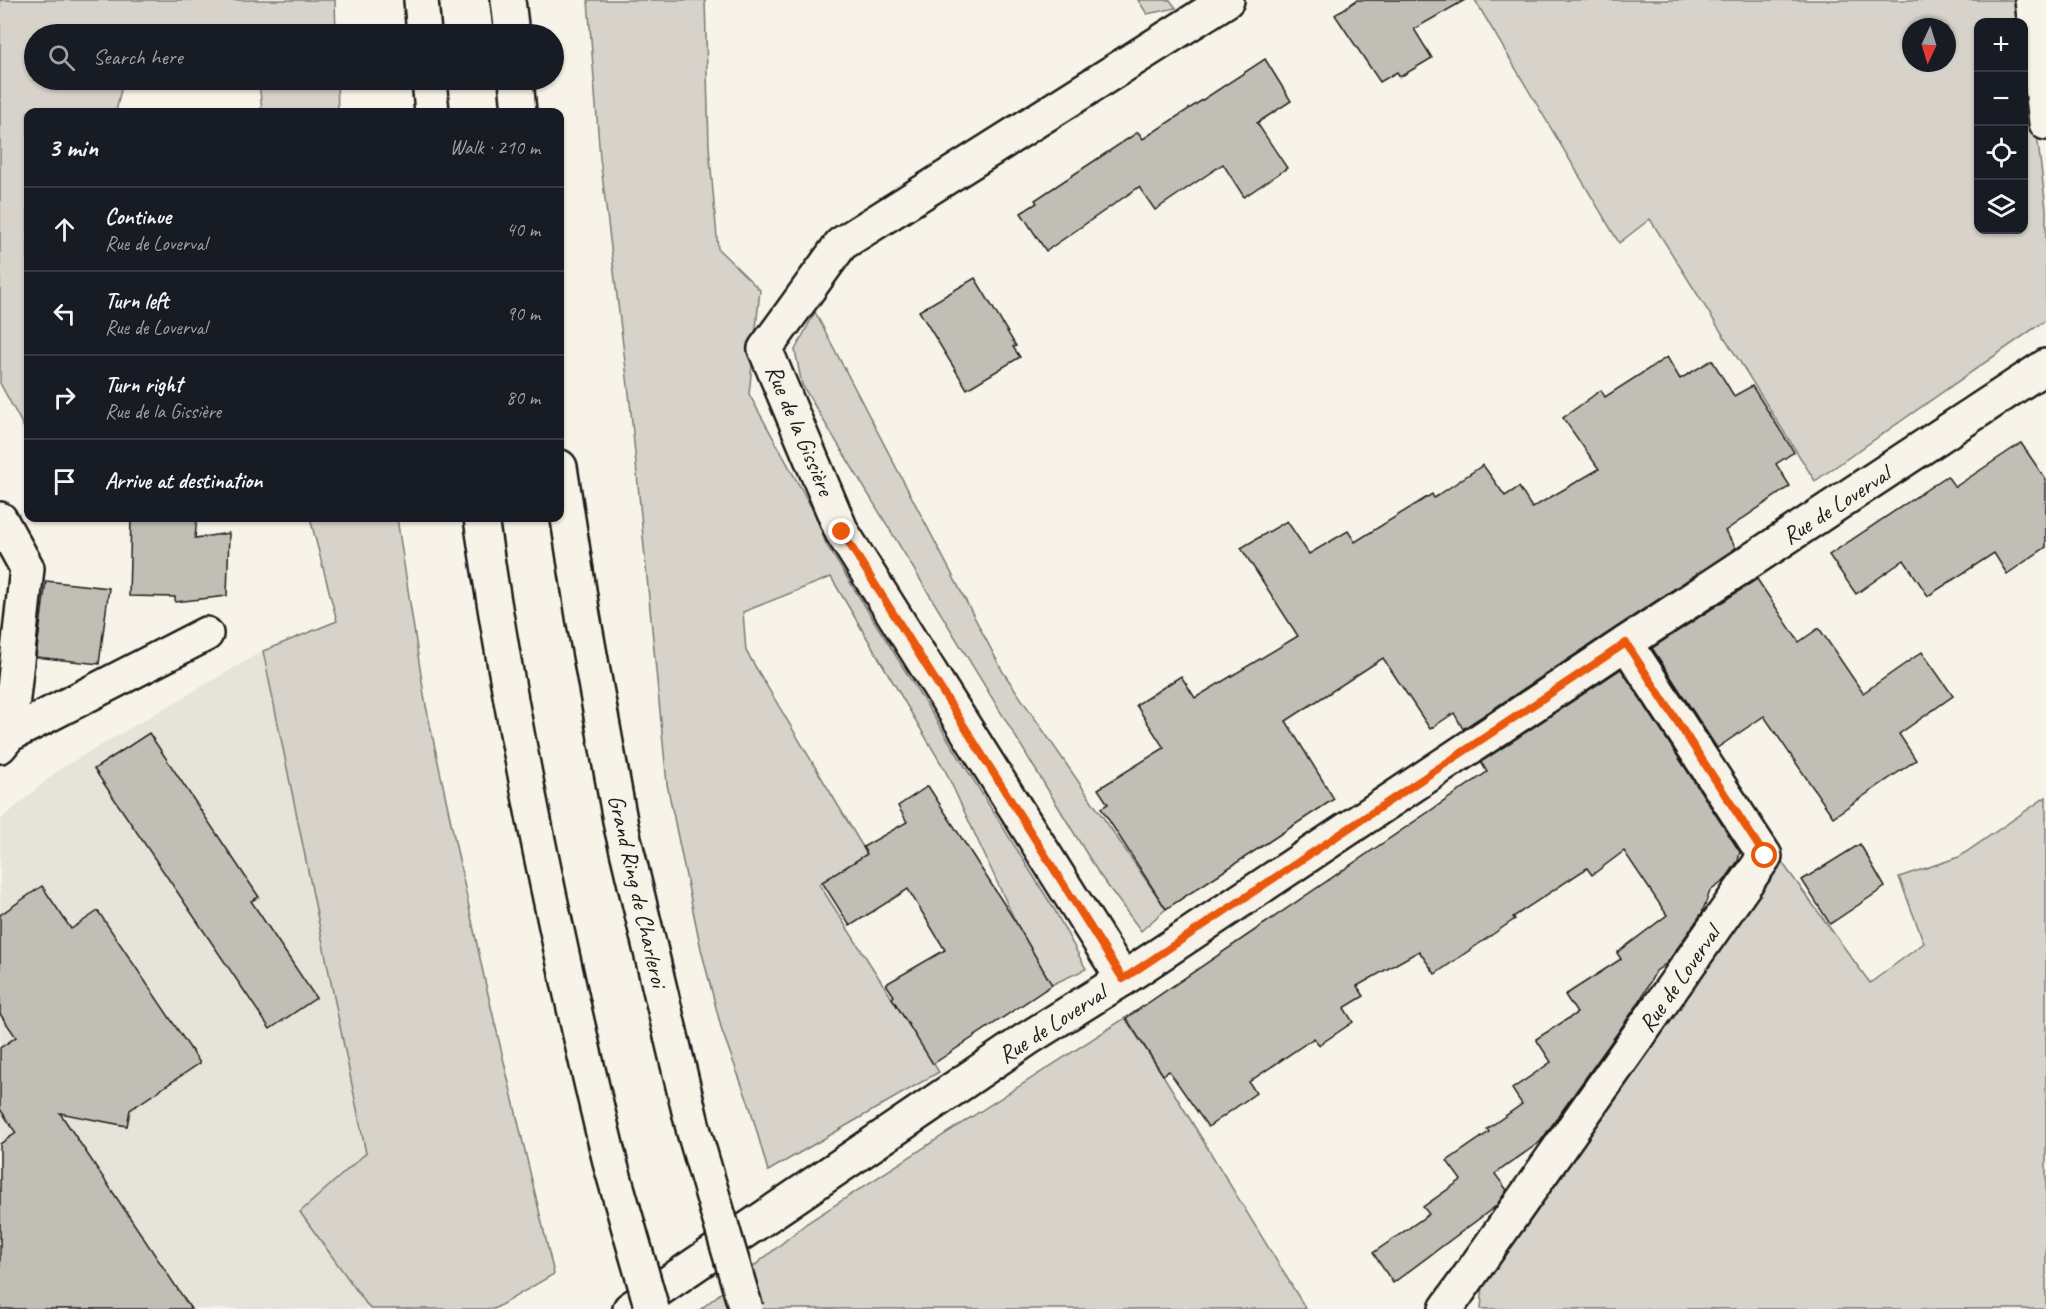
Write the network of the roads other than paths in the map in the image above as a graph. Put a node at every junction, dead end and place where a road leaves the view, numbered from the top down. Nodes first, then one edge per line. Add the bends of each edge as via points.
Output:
1 (421, 0) edge
2 (508, 0) edge
3 (1227, 0) edge
4 (2032, 0) edge
5 (423, 24) edge
6 (511, 24) edge
7 (430, 90) edge
8 (517, 90) edge
9 (432, 108) edge
10 (519, 108) edge
11 (2046, 123) edge
12 (2046, 366) edge
13 (564, 493) edge
14 (0, 519) edge
15 (482, 522) edge
16 (206, 634) dead end
17 (1626, 643) junction
18 (5, 740) edge
19 (1123, 979) junction
20 (630, 1309) edge
21 (652, 1309) edge
22 (746, 1309) edge
23 (1446, 1309) edge

1 - 5 main road
2 - 6 main road
3 - 19 main road, Rue de la Gissière via 841,244 765,349 842,532
4 - 11 main road
7 - 9 main road
8 - 10 main road
12 - 17 main road, Rue de Loverval
13 - 22 main road, Grand Ring de Charleroi, bridge via 621,826 694,1132
14 - 18 main road via 27,568
15 - 21 main road, bridge via 498,636 566,979 610,1166
16 - 18 main road
17 - 19 main road, Rue de Loverval
17 - 23 main road, Rue de Loverval via 1765,856
19 - 20 main road, Rue de Loverval via 1027,1039

